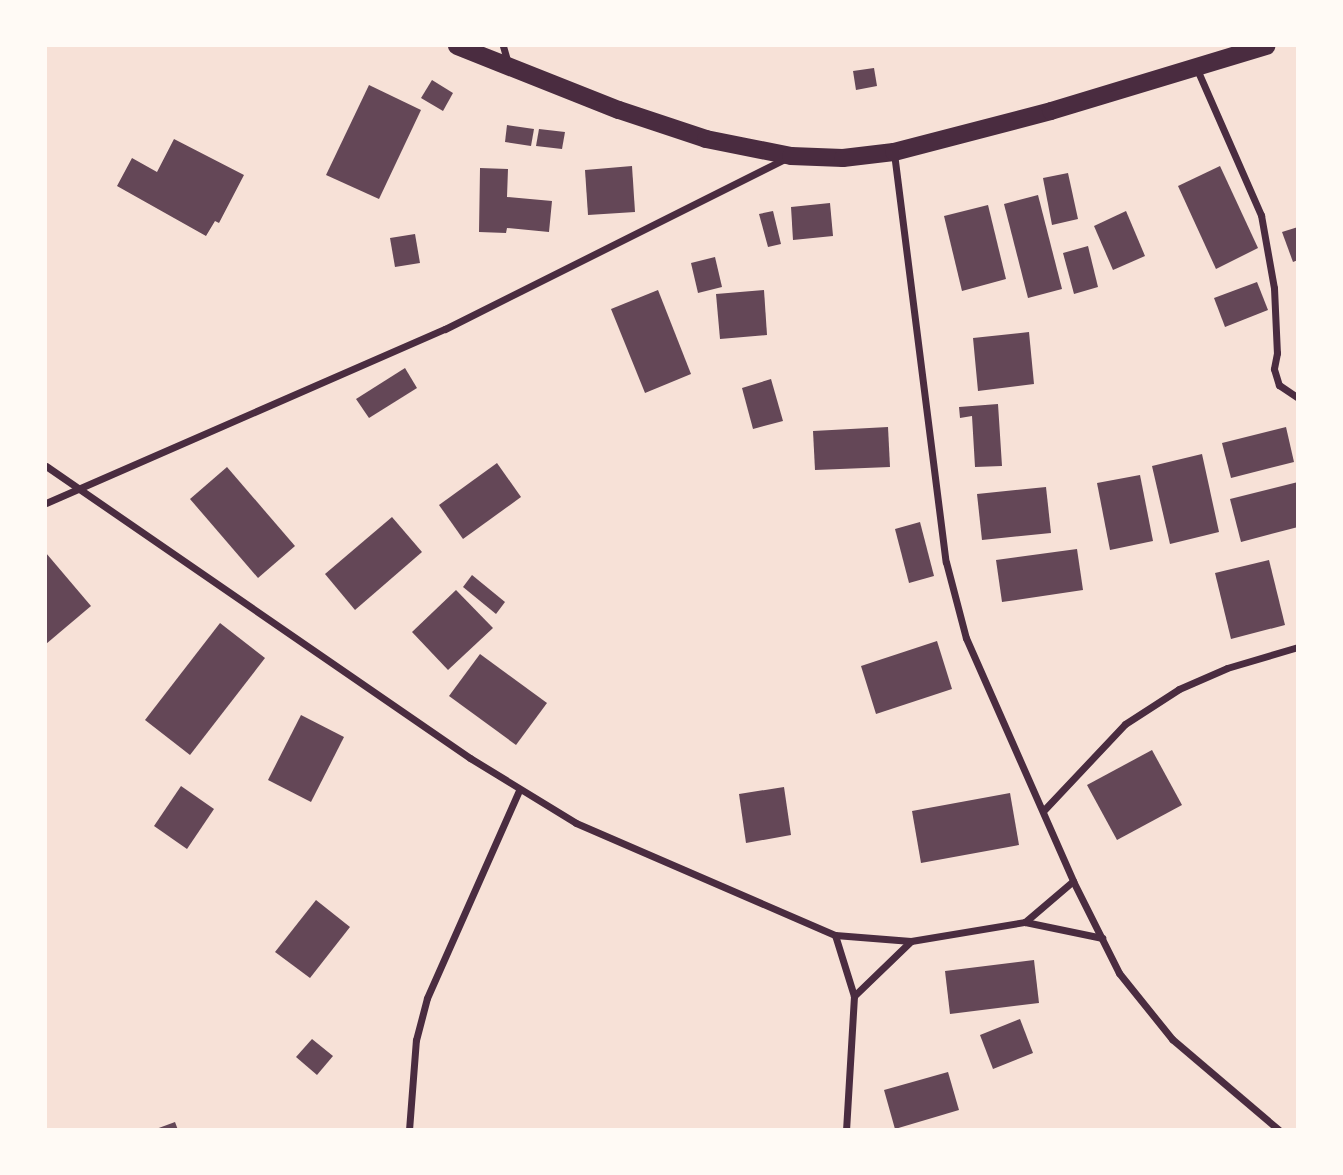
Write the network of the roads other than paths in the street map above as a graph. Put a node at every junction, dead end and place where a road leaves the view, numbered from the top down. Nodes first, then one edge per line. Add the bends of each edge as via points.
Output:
1 (457, 46) edge
2 (503, 46) edge
3 (1266, 46) edge
4 (1196, 66) junction
5 (509, 68) junction
6 (894, 152) junction
7 (791, 156) junction
8 (1297, 398) edge
9 (46, 466) edge
10 (76, 489) junction
11 (46, 503) edge
12 (1297, 647) edge
13 (519, 790) junction
14 (1044, 810) junction
15 (1073, 881) junction
16 (1025, 922) junction
17 (835, 934) junction
18 (1102, 938) junction
19 (911, 941) junction
20 (854, 996) junction
21 (409, 1129) edge
22 (846, 1129) edge
23 (1279, 1129) edge

1 - 5 main road
2 - 5 street
3 - 4 main road
4 - 6 main road via 1051,111
4 - 8 street via 1261,215 1274,288 1274,369 1279,385
5 - 7 main road via 706,139
6 - 7 main road via 843,158
6 - 14 street via 946,562 966,638
7 - 10 street via 444,329
9 - 10 street
10 - 11 street
10 - 13 street
12 - 14 street via 1227,668 1179,689 1125,724
13 - 17 street via 576,823
13 - 21 street via 427,998 416,1040
14 - 15 street
15 - 16 street
15 - 18 street
16 - 18 street
16 - 19 street
17 - 19 street
17 - 20 street
18 - 23 street via 1119,973 1172,1039
19 - 20 street
20 - 22 street

